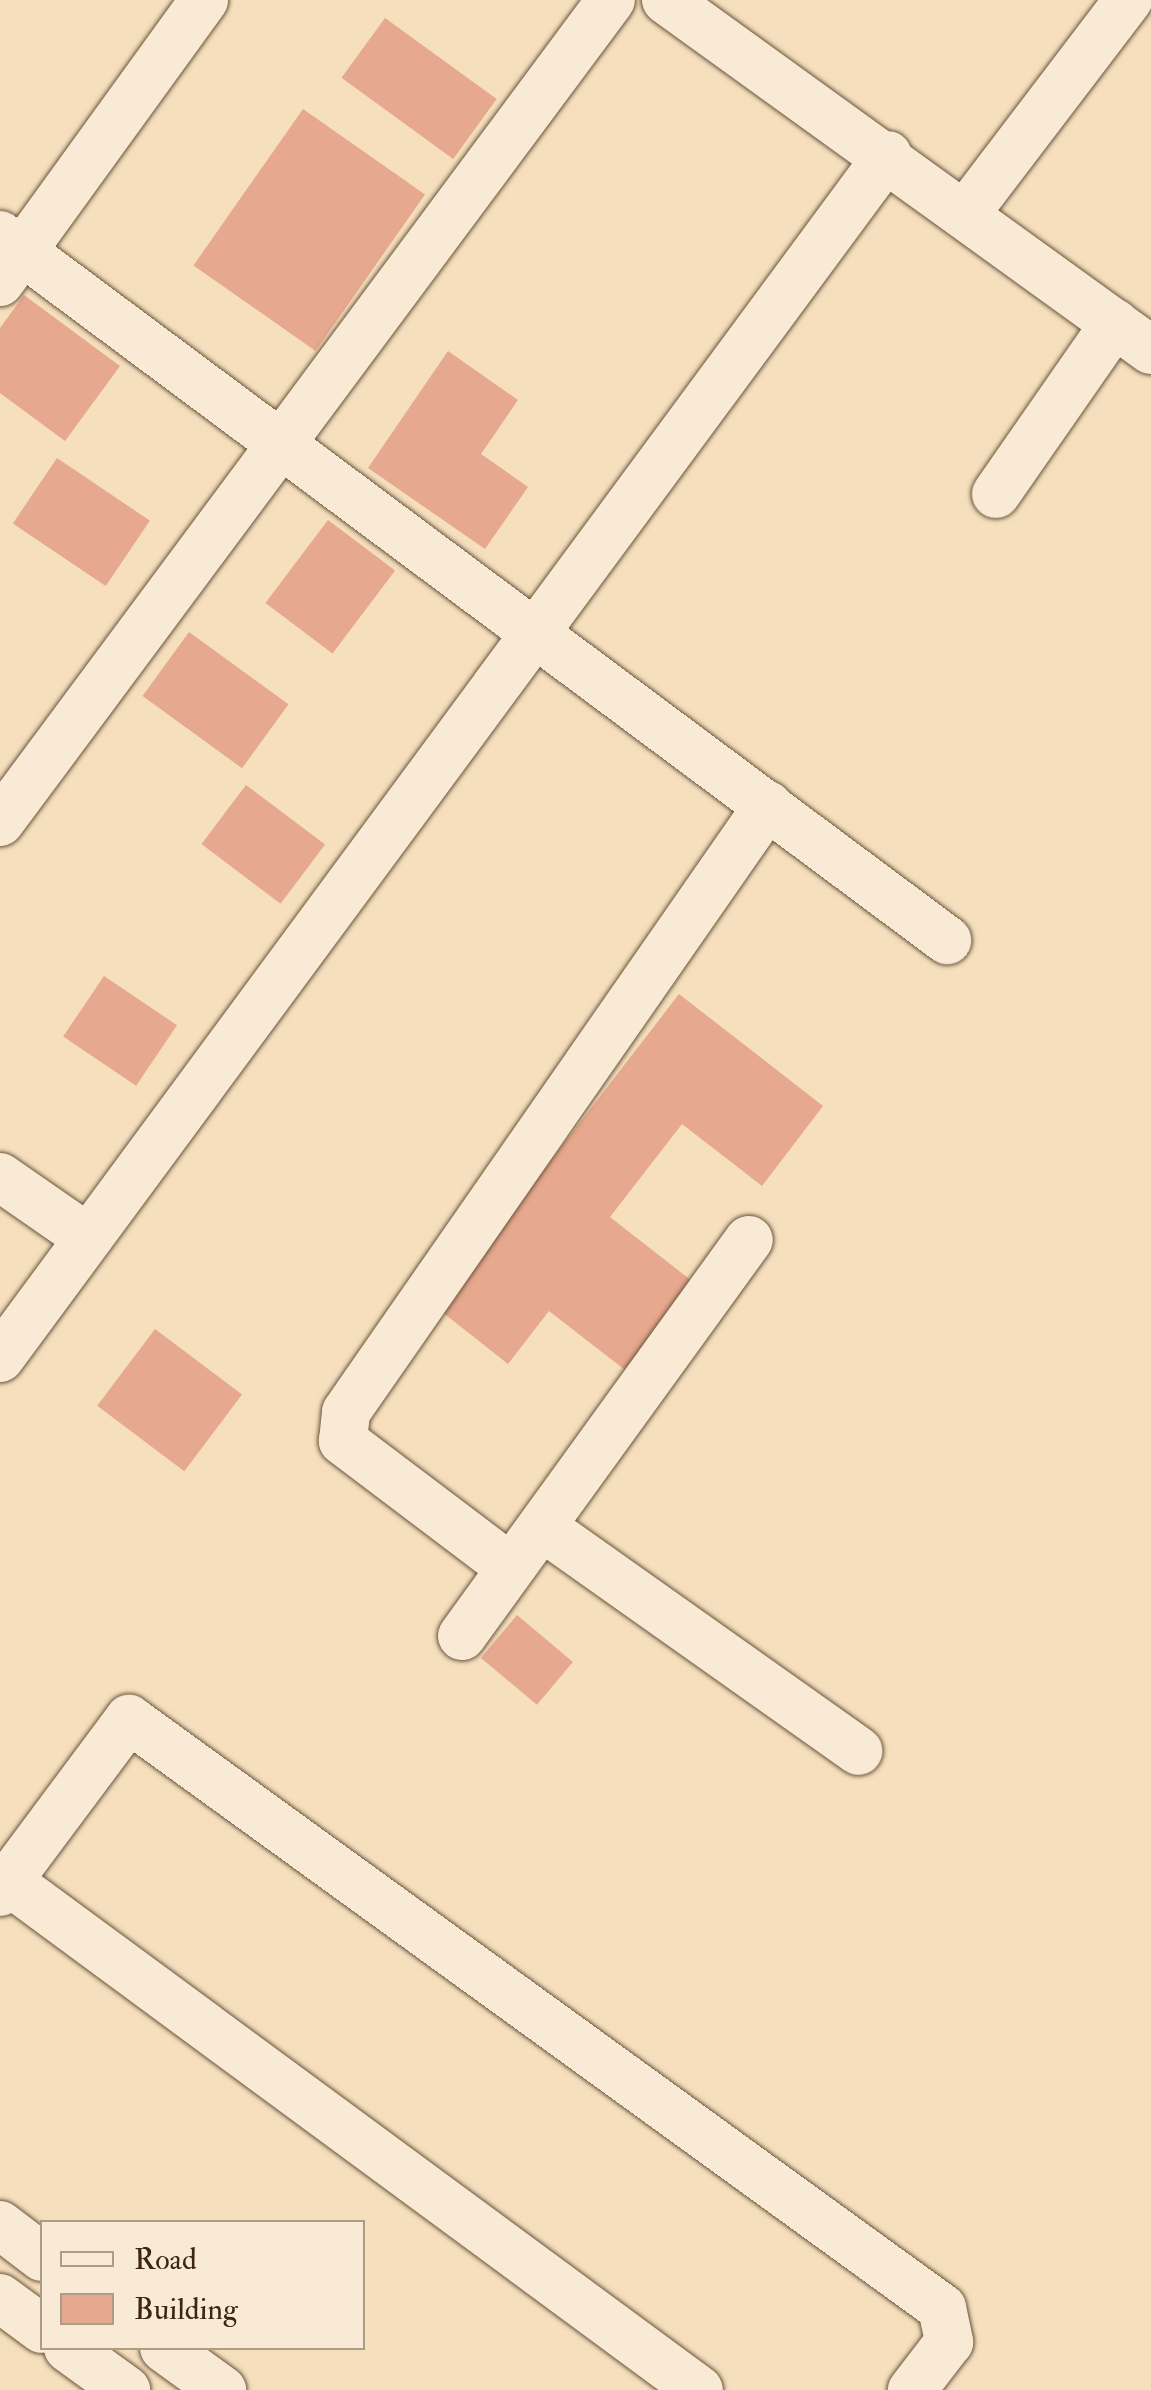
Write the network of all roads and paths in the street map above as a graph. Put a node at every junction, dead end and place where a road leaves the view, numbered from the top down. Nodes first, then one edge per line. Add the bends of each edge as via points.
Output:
1 (204, 0) edge
2 (611, 0) edge
3 (666, 0) edge
4 (1128, 0) edge
5 (888, 156) junction
6 (966, 213) junction
7 (8, 256) edge
8 (1133, 337) edge
9 (284, 444) junction
10 (996, 494) dead end
11 (538, 630) junction
12 (768, 804) junction
13 (0, 822) edge
14 (947, 940) dead end
15 (0, 1177) edge
16 (88, 1238) junction
17 (749, 1240) dead end
18 (0, 1358) edge
19 (546, 1529) junction
20 (506, 1566) junction
21 (462, 1636) dead end
22 (858, 1751) dead end
23 (4, 1887) edge
24 (0, 2225) edge
25 (40, 2255) edge
26 (0, 2298) edge
27 (40, 2328) edge
28 (71, 2350) edge
29 (126, 2390) edge
30 (699, 2390) edge
31 (912, 2390) edge

1 - 7 street
2 - 9 street
3 - 5 street
4 - 6 street
5 - 6 street
5 - 11 street
6 - 8 street
7 - 9 street
8 - 10 street
9 - 11 street
9 - 13 street
11 - 12 street
11 - 16 street
12 - 14 street
12 - 20 street via 341,1428 343,1441
15 - 16 street
16 - 18 street
17 - 19 street
19 - 20 street
19 - 22 street
20 - 21 street
23 - 30 street
23 - 31 street via 129,1719 942,2308 950,2342
24 - 25 street
26 - 27 street
28 - 29 street

